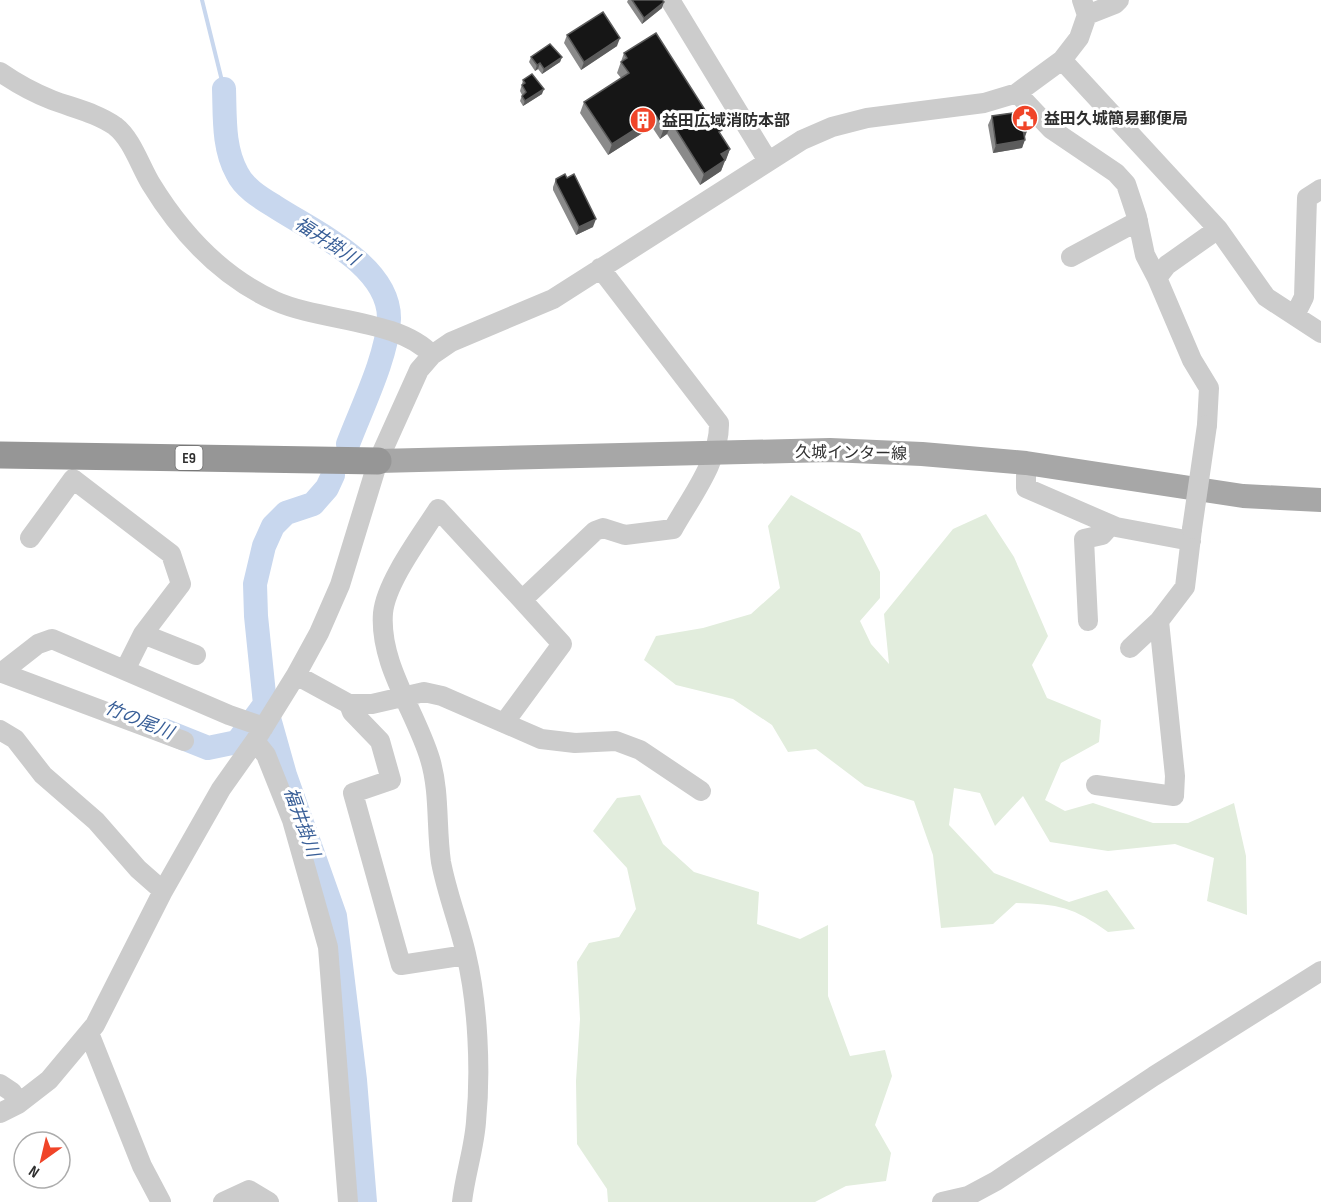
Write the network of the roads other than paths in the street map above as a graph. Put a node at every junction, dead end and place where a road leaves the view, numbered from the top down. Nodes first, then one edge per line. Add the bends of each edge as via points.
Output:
1 (670, 0) edge
2 (1119, 0) edge
3 (1084, 8) edge
4 (1062, 60) junction
5 (0, 72) edge
6 (1017, 93) junction
7 (768, 161) junction
8 (1321, 189) edge
9 (1138, 221) junction
10 (1218, 229) junction
11 (1071, 257) dead end
12 (600, 268) junction
13 (1157, 278) junction
14 (1295, 315) junction
15 (1321, 333) edge
16 (432, 355) junction
17 (713, 453) junction
18 (0, 455) edge
19 (378, 461) junction
20 (1026, 463) junction
21 (1321, 500) edge
22 (1112, 525) junction
23 (1191, 535) junction
24 (30, 538) dead end
25 (522, 600) junction
26 (1088, 621) dead end
27 (1160, 621) junction
28 (142, 634) junction
29 (1130, 648) dead end
30 (196, 656) dead end
31 (125, 670) junction
32 (1, 673) edge
33 (296, 675) junction
34 (402, 698) junction
35 (349, 704) junction
36 (504, 723) junction
37 (0, 730) edge
38 (260, 734) junction
39 (184, 741) dead end
40 (1096, 785) dead end
41 (701, 791) dead end
42 (163, 891) junction
43 (466, 955) junction
44 (1321, 971) edge
45 (89, 1033) junction
46 (0, 1084) edge
47 (18, 1104) junction
48 (0, 1113) edge
49 (161, 1202) edge
50 (223, 1202) edge
51 (269, 1202) edge
52 (348, 1202) edge
53 (462, 1202) edge
54 (942, 1202) edge

1 - 7 street
2 - 3 street via 1115,4
3 - 4 street via 1079,38
4 - 6 street
4 - 10 street
5 - 16 street via 49,99 116,127 168,211 237,281 277,301 323,316 396,331 422,343
6 - 7 street via 984,103 867,118 832,127
6 - 9 street via 1051,129 1116,173 1126,184
7 - 12 street
8 - 14 street via 1307,198 1304,297
9 - 11 street
9 - 13 street via 1145,255
10 - 13 street via 1167,265
10 - 14 street via 1266,297
12 - 16 street via 554,299 451,342
12 - 17 street via 719,423
13 - 23 street, bridge via 1192,360 1209,388 1208,425
14 - 15 street
16 - 19 street via 405,396
17 - 19 main road, 久城インター線
17 - 20 main road, 久城インター線 via 830,450
17 - 25 street via 673,529 625,535 603,528 595,531
18 - 19 highway, E9
19 - 33 street via 340,585
20 - 21 main road, 久城インター線 via 1243,496
20 - 22 street via 1026,488
22 - 23 street
22 - 26 street via 1101,535 1084,539
23 - 27 street via 1185,586
24 - 28 street via 73,479 171,554 181,584
25 - 34 street via 438,509 390,590 383,613 386,641
25 - 36 street via 562,644
27 - 29 street
27 - 40 street via 1174,796
28 - 30 street
28 - 31 street
31 - 32 street via 52,639 38,644
31 - 38 street via 229,715
32 - 39 street
33 - 35 street
33 - 38 street
34 - 35 street
34 - 36 street via 424,692 442,696
34 - 43 street via 430,759 447,894
35 - 43 street via 380,741 391,780 353,793 401,965
36 - 41 street via 541,739 575,743 616,741 640,750
37 - 42 street via 15,739 43,775 96,821
38 - 42 street via 222,789
38 - 52 street via 292,820 328,947
42 - 45 street
43 - 53 street via 477,1076 476,1123
44 - 54 street via 996,1181 968,1196
45 - 47 street via 48,1080
45 - 49 street via 142,1166
46 - 47 street via 12,1092
47 - 48 street
50 - 51 street via 249,1190

